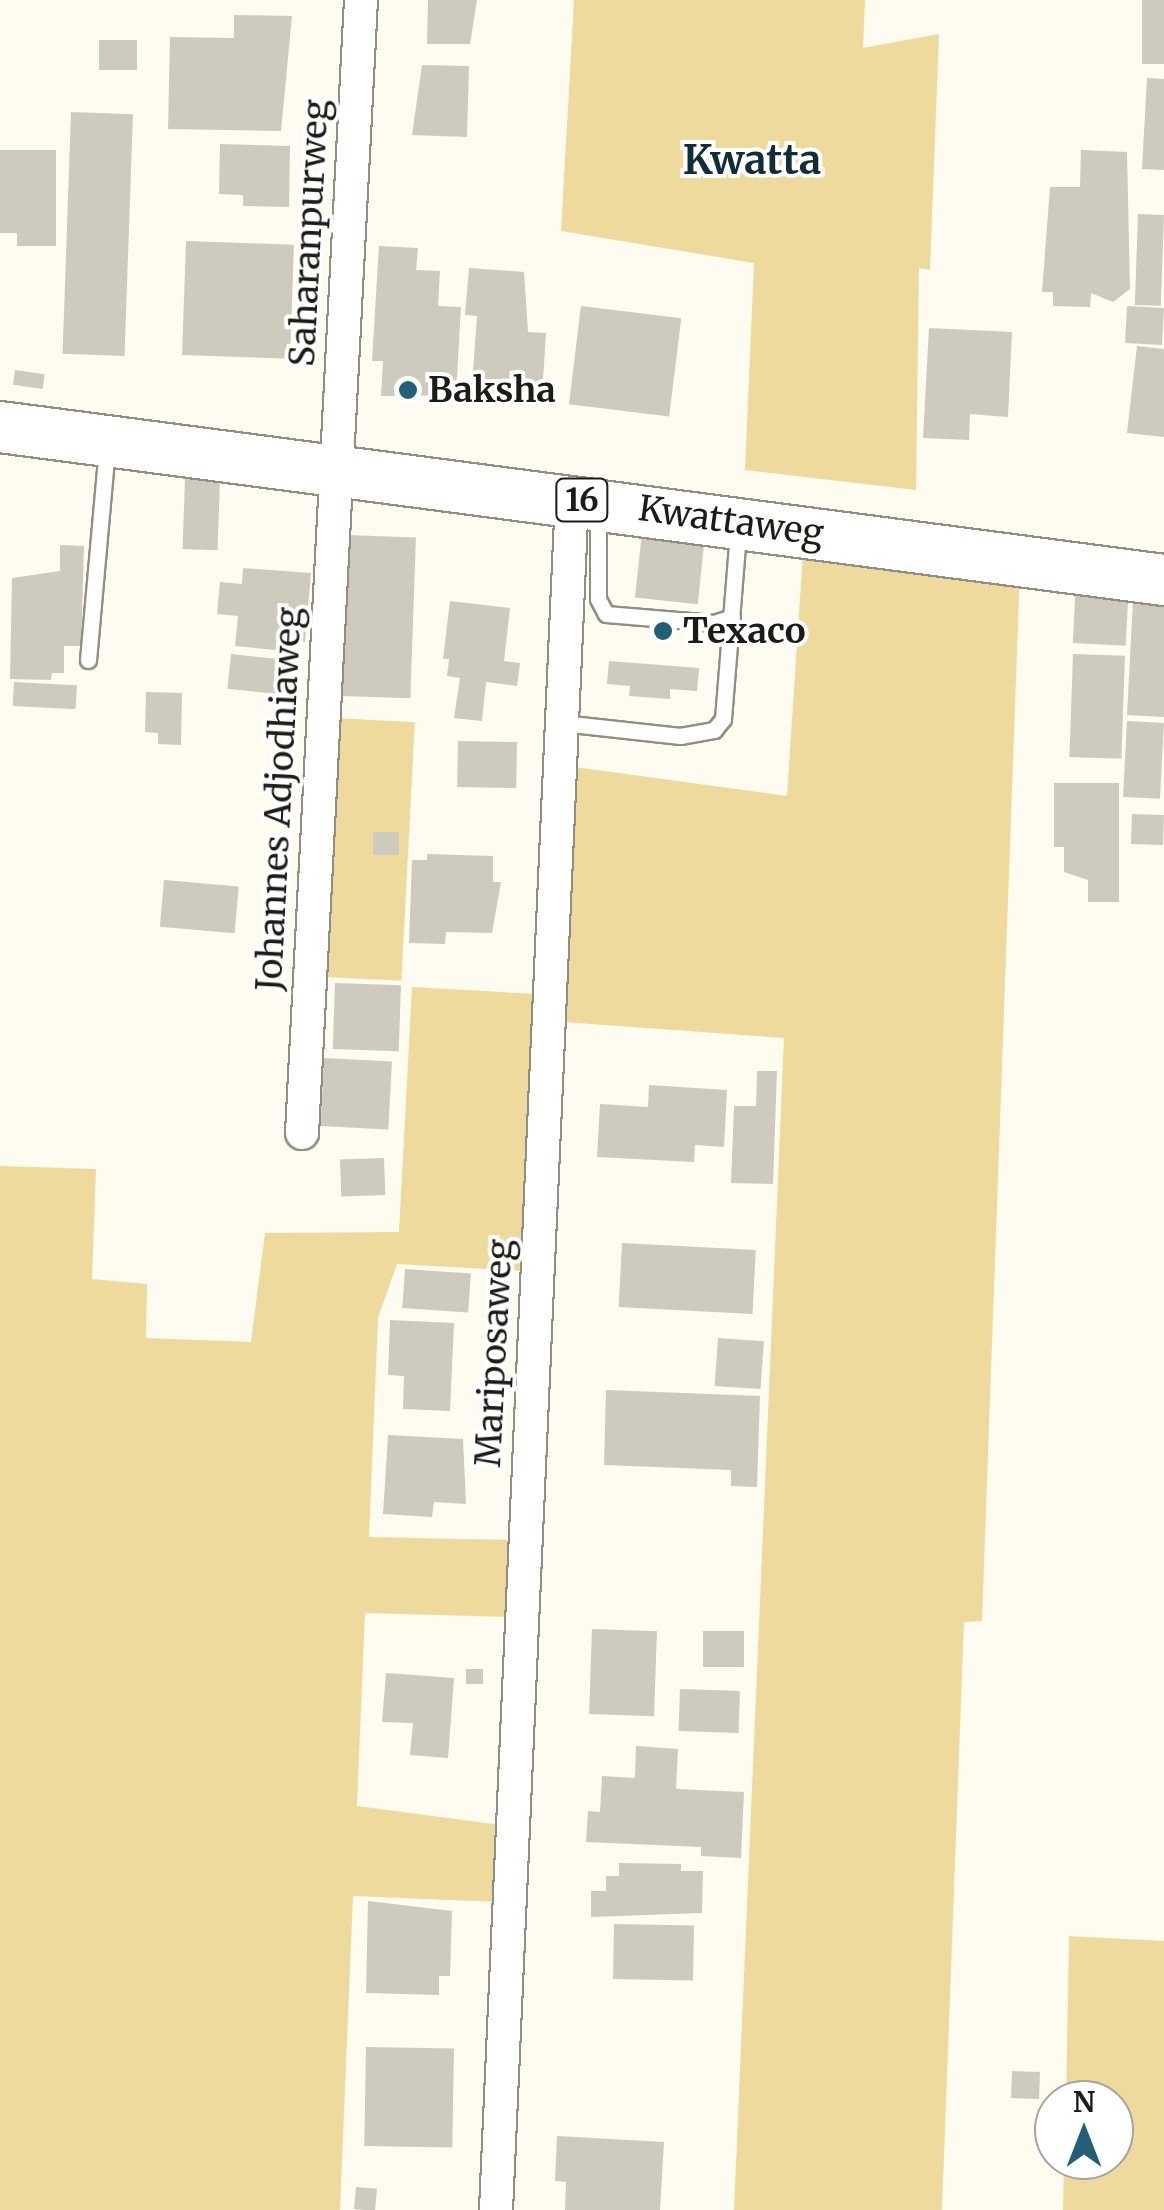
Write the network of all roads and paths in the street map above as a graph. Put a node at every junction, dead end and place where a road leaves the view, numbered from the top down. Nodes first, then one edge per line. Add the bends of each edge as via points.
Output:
1 (361, 0) edge
2 (0, 428) edge
3 (107, 442) junction
4 (336, 469) junction
5 (586, 501) junction
6 (739, 522) junction
7 (1164, 580) edge
8 (732, 617) junction
9 (88, 660) dead end
10 (562, 723) junction
11 (302, 1133) dead end
12 (496, 2210) edge

1 - 4 street, Saharanpurweg
2 - 3 main road, Kwattaweg / 16
3 - 4 main road, Kwattaweg / 16
3 - 9 lane
4 - 5 main road, Kwattaweg / 16
4 - 11 street, Johannes Adjodhiaweg
5 - 6 main road, Kwattaweg / 16
5 - 8 lane via 598,599 606,614 714,623
5 - 10 street, Mariposaweg
6 - 7 main road, Kwattaweg / 16
6 - 8 lane
8 - 10 lane via 723,720 714,730 680,736
10 - 12 street, Mariposaweg

